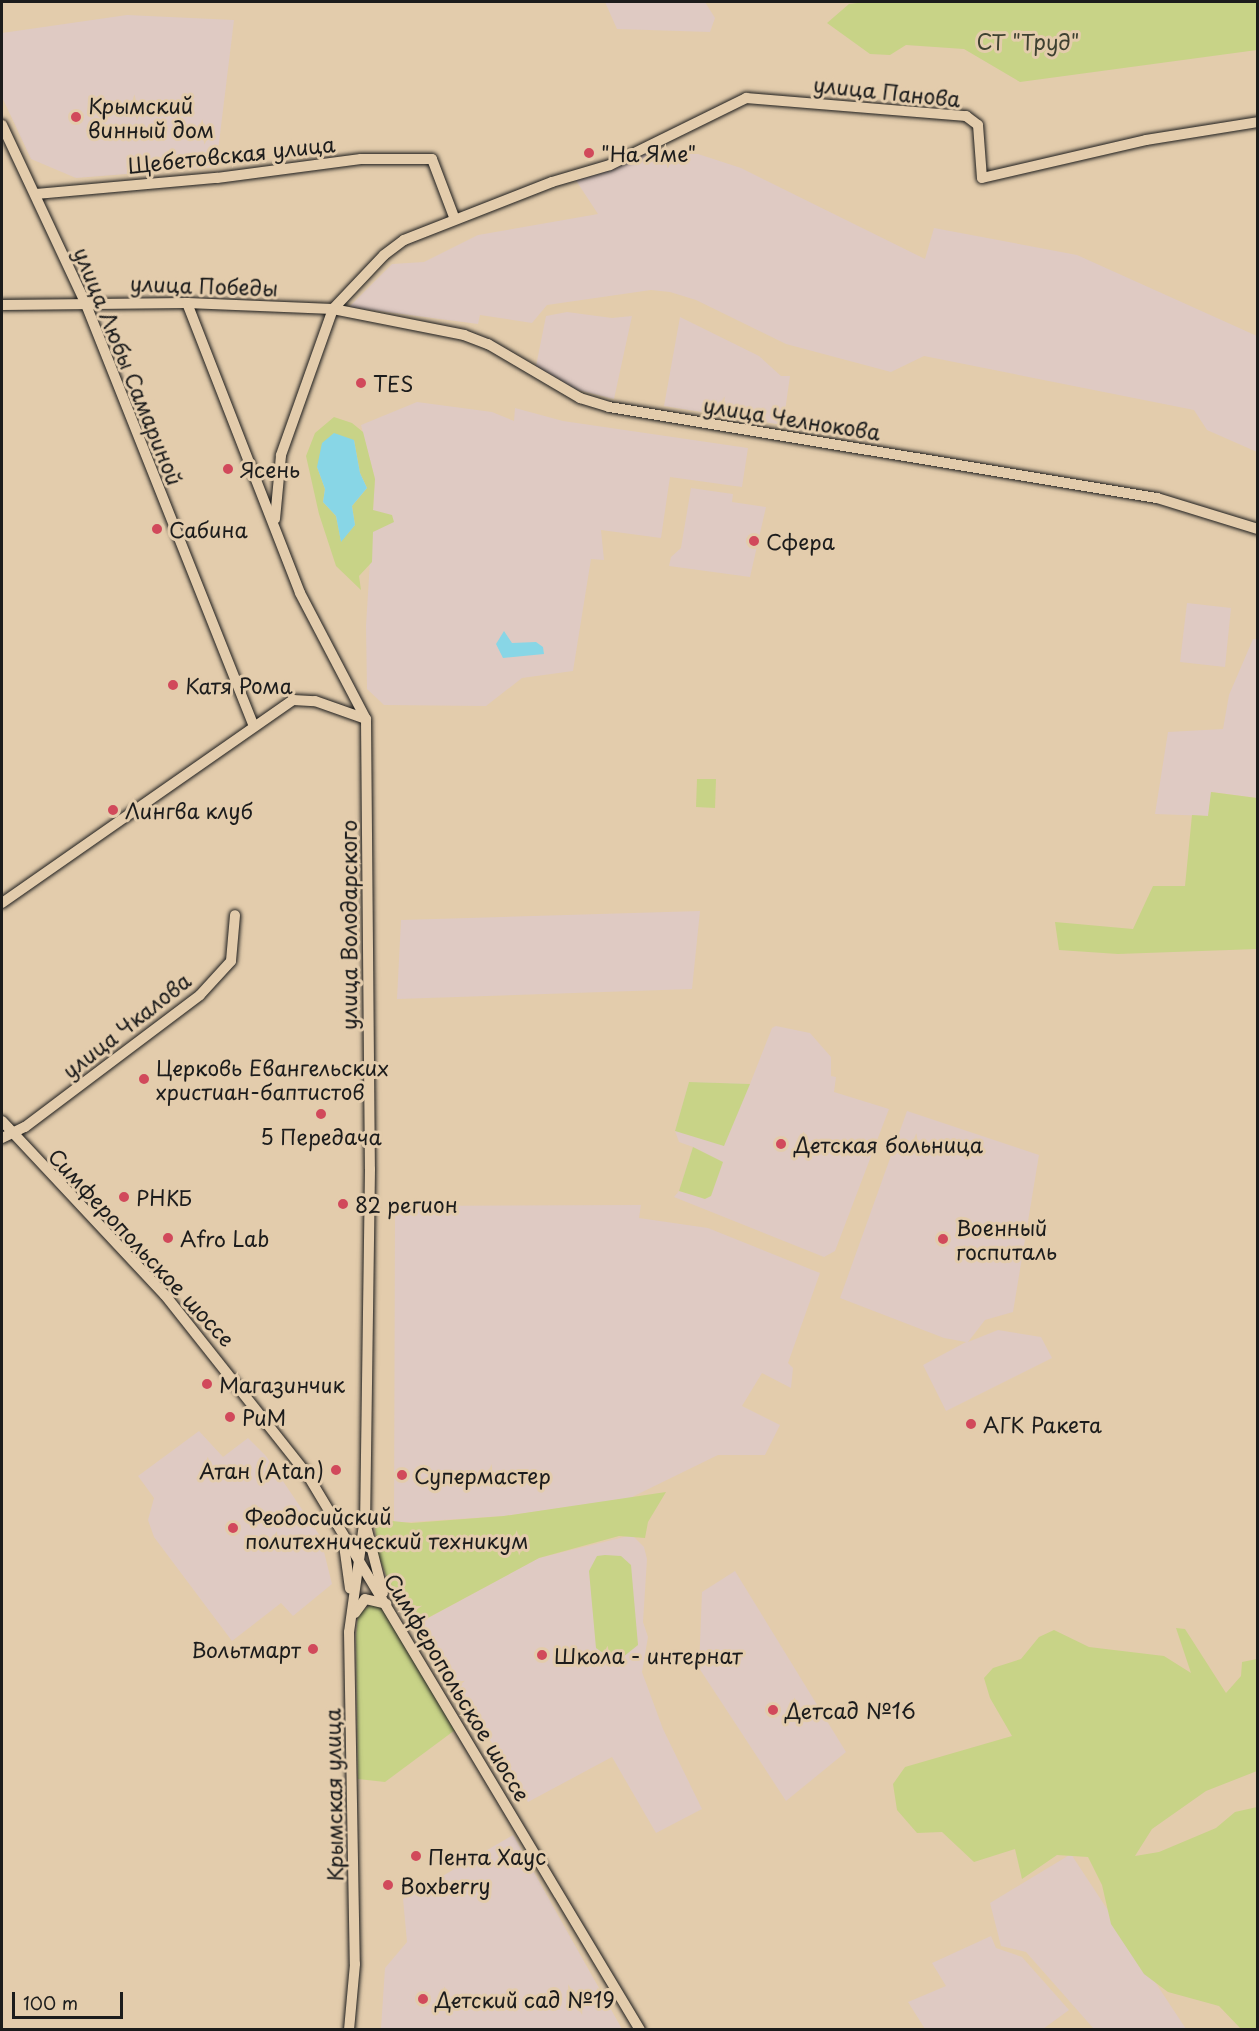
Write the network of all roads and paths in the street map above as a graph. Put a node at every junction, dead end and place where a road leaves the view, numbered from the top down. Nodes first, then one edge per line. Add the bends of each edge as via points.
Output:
1 (1257, 122) edge
2 (2, 125) edge
3 (36, 194) junction
4 (454, 217) junction
5 (85, 302) junction
6 (187, 303) junction
7 (2, 305) edge
8 (333, 309) junction
9 (275, 525) junction
10 (1257, 530) edge
11 (366, 719) junction
12 (253, 725) junction
13 (2, 903) edge
14 (235, 915) dead end
15 (2, 1121) edge
16 (6, 1137) edge
17 (365, 1517) junction
18 (339, 1530) junction
19 (359, 1561) junction
20 (387, 1606) junction
21 (350, 1622) junction
22 (349, 2030) edge
23 (640, 2030) edge

1 - 4 main road, улица Панова via 1146,140 982,178 978,125 966,116 746,98 610,165
2 - 3 main road, улица Любы Самариной
3 - 4 main road, Щебетовская улица via 217,178 361,159 432,159
3 - 5 main road, улица Любы Самариной
4 - 8 main road via 404,240 384,255
5 - 6 main road, улица Победы
5 - 7 main road, улица Победы
5 - 12 main road, улица Любы Самариной
6 - 8 main road, улица Победы
6 - 9 main road, улица Володарского via 228,416
8 - 9 main road, улица Володарского via 281,455
8 - 10 main road, улица Челнокова via 464,335 488,344 570,394 609,407 1157,498
9 - 11 main road, улица Володарского via 311,619
11 - 12 main road via 315,701 293,700
11 - 17 main road, улица Володарского via 370,1169
12 - 13 main road
14 - 16 main road, улица Чкалова via 231,961 200,995
15 - 16 main road, Симферопольское шоссе
16 - 18 main road, Симферопольское шоссе via 165,1295 307,1474
17 - 18 main road via 354,1537
17 - 19 main road, улица Володарского
17 - 20 main road
18 - 19 main road, Симферопольское шоссе
18 - 21 main road via 349,1568
19 - 20 main road, Симферопольское шоссе
19 - 21 main road, Крымская улица
20 - 21 main road via 365,1599
20 - 23 main road, Симферопольское шоссе
21 - 22 main road, Крымская улица via 355,1964

